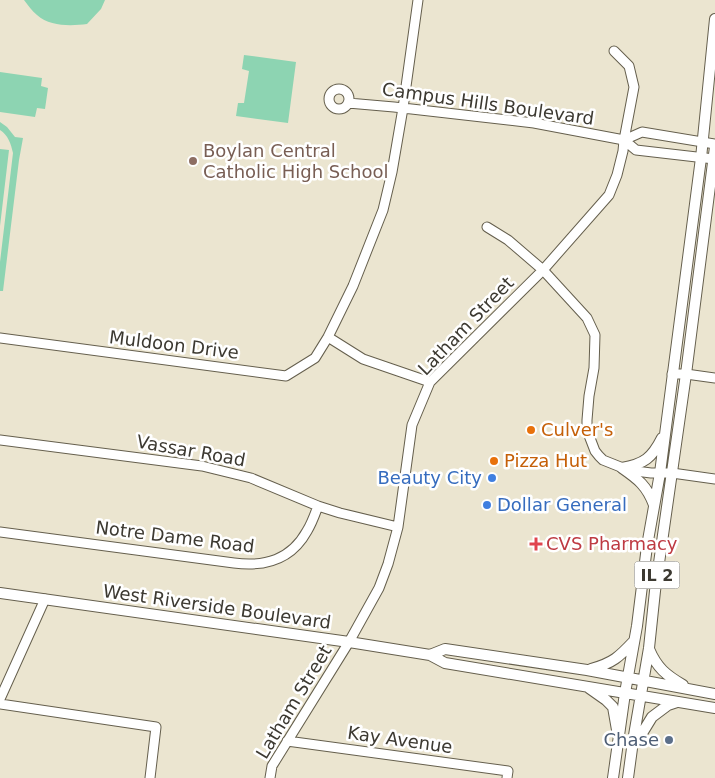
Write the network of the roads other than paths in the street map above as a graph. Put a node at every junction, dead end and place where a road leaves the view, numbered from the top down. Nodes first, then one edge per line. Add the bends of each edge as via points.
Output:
1 (418, 0) edge
2 (715, 19) edge
3 (614, 51) dead end
4 (348, 102) dead end
5 (403, 108) junction
6 (624, 140) junction
7 (702, 142) junction
8 (715, 145) edge
9 (701, 158) junction
10 (714, 159) junction
11 (487, 227) dead end
12 (543, 270) junction
13 (328, 337) junction
14 (0, 338) edge
15 (672, 374) junction
16 (686, 374) junction
17 (715, 378) edge
18 (430, 382) junction
19 (665, 432) junction
20 (0, 440) edge
21 (622, 468) junction
22 (660, 473) junction
23 (672, 473) junction
24 (715, 479) edge
25 (654, 505) junction
26 (318, 506) junction
27 (398, 527) junction
28 (0, 532) edge
29 (0, 593) edge
30 (45, 599) junction
31 (635, 640) junction
32 (349, 642) junction
33 (649, 648) junction
34 (430, 656) junction
35 (587, 670) junction
36 (628, 677) junction
37 (644, 680) junction
38 (586, 686) junction
39 (690, 689) junction
40 (625, 692) junction
41 (715, 694) edge
42 (641, 696) junction
43 (0, 699) edge
44 (677, 702) junction
45 (0, 704) edge
46 (715, 708) edge
47 (618, 737) junction
48 (287, 741) junction
49 (633, 741) junction
50 (508, 775) edge
51 (150, 778) edge
52 (270, 778) edge
53 (613, 778) edge
54 (628, 778) edge

1 - 5 street, Muldoon Drive
2 - 7 main road, IL 2
3 - 6 street, Latham Street via 629,66 634,87
4 - 5 street, Campus Hills Boulevard
5 - 6 street, Campus Hills Boulevard via 534,123
5 - 13 street, Muldoon Drive via 383,210 353,286
6 - 7 street, Campus Hills Boulevard via 642,132
6 - 9 street, Campus Hills Boulevard via 636,150
6 - 12 street, Latham Street via 609,195
7 - 8 street, Campus Hills Boulevard
7 - 9 main road, IL 2
8 - 10 main road, IL 2
9 - 10 street, Campus Hills Boulevard
9 - 15 main road, IL 2
10 - 16 main road, IL 2
11 - 12 street
12 - 18 street, Latham Street
12 - 21 street via 587,318 595,335 587,430 599,456
13 - 14 street, Muldoon Drive via 315,358 286,376
13 - 18 street via 363,359
15 - 16 street
15 - 19 main road, IL 2
16 - 17 street
16 - 23 main road, IL 2
18 - 27 street, Latham Street via 412,425
19 - 21 main road via 653,454 637,464
19 - 22 main road, IL 2
20 - 26 street, Vassar Road via 202,466 251,478
21 - 22 street
21 - 25 main road via 641,482
22 - 23 street
22 - 25 main road, IL 2
23 - 24 street
23 - 33 main road, IL 2
25 - 31 main road, IL 2
26 - 27 street, Vassar Road
26 - 28 street, Notre Dame Road via 309,529 293,549 271,562 259,564
27 - 32 street, Latham Street via 379,588
29 - 30 main road, West Riverside Boulevard
30 - 32 main road, West Riverside Boulevard
30 - 43 street
31 - 35 main road via 615,660
31 - 36 main road, IL 2
32 - 34 main road, West Riverside Boulevard
32 - 48 street, Latham Street
33 - 37 main road, IL 2
33 - 39 main road via 655,662 669,677
34 - 35 main road, West Riverside Boulevard via 445,649
34 - 38 main road, West Riverside Boulevard via 445,663
35 - 36 main road, West Riverside Boulevard
36 - 37 main road, West Riverside Boulevard
36 - 40 main road, IL 2
37 - 39 main road, West Riverside Boulevard
37 - 42 main road, IL 2
38 - 40 main road, West Riverside Boulevard
38 - 47 main road via 613,707
39 - 41 main road, West Riverside Boulevard
40 - 42 main road, West Riverside Boulevard
40 - 47 main road, IL 2
42 - 44 main road, West Riverside Boulevard
42 - 49 main road, IL 2
44 - 46 main road, West Riverside Boulevard
44 - 49 main road via 652,716 641,735
45 - 51 street via 156,727
47 - 53 main road, IL 2
48 - 50 street, Kay Avenue
48 - 52 street, Latham Street via 272,766
49 - 54 main road, IL 2

